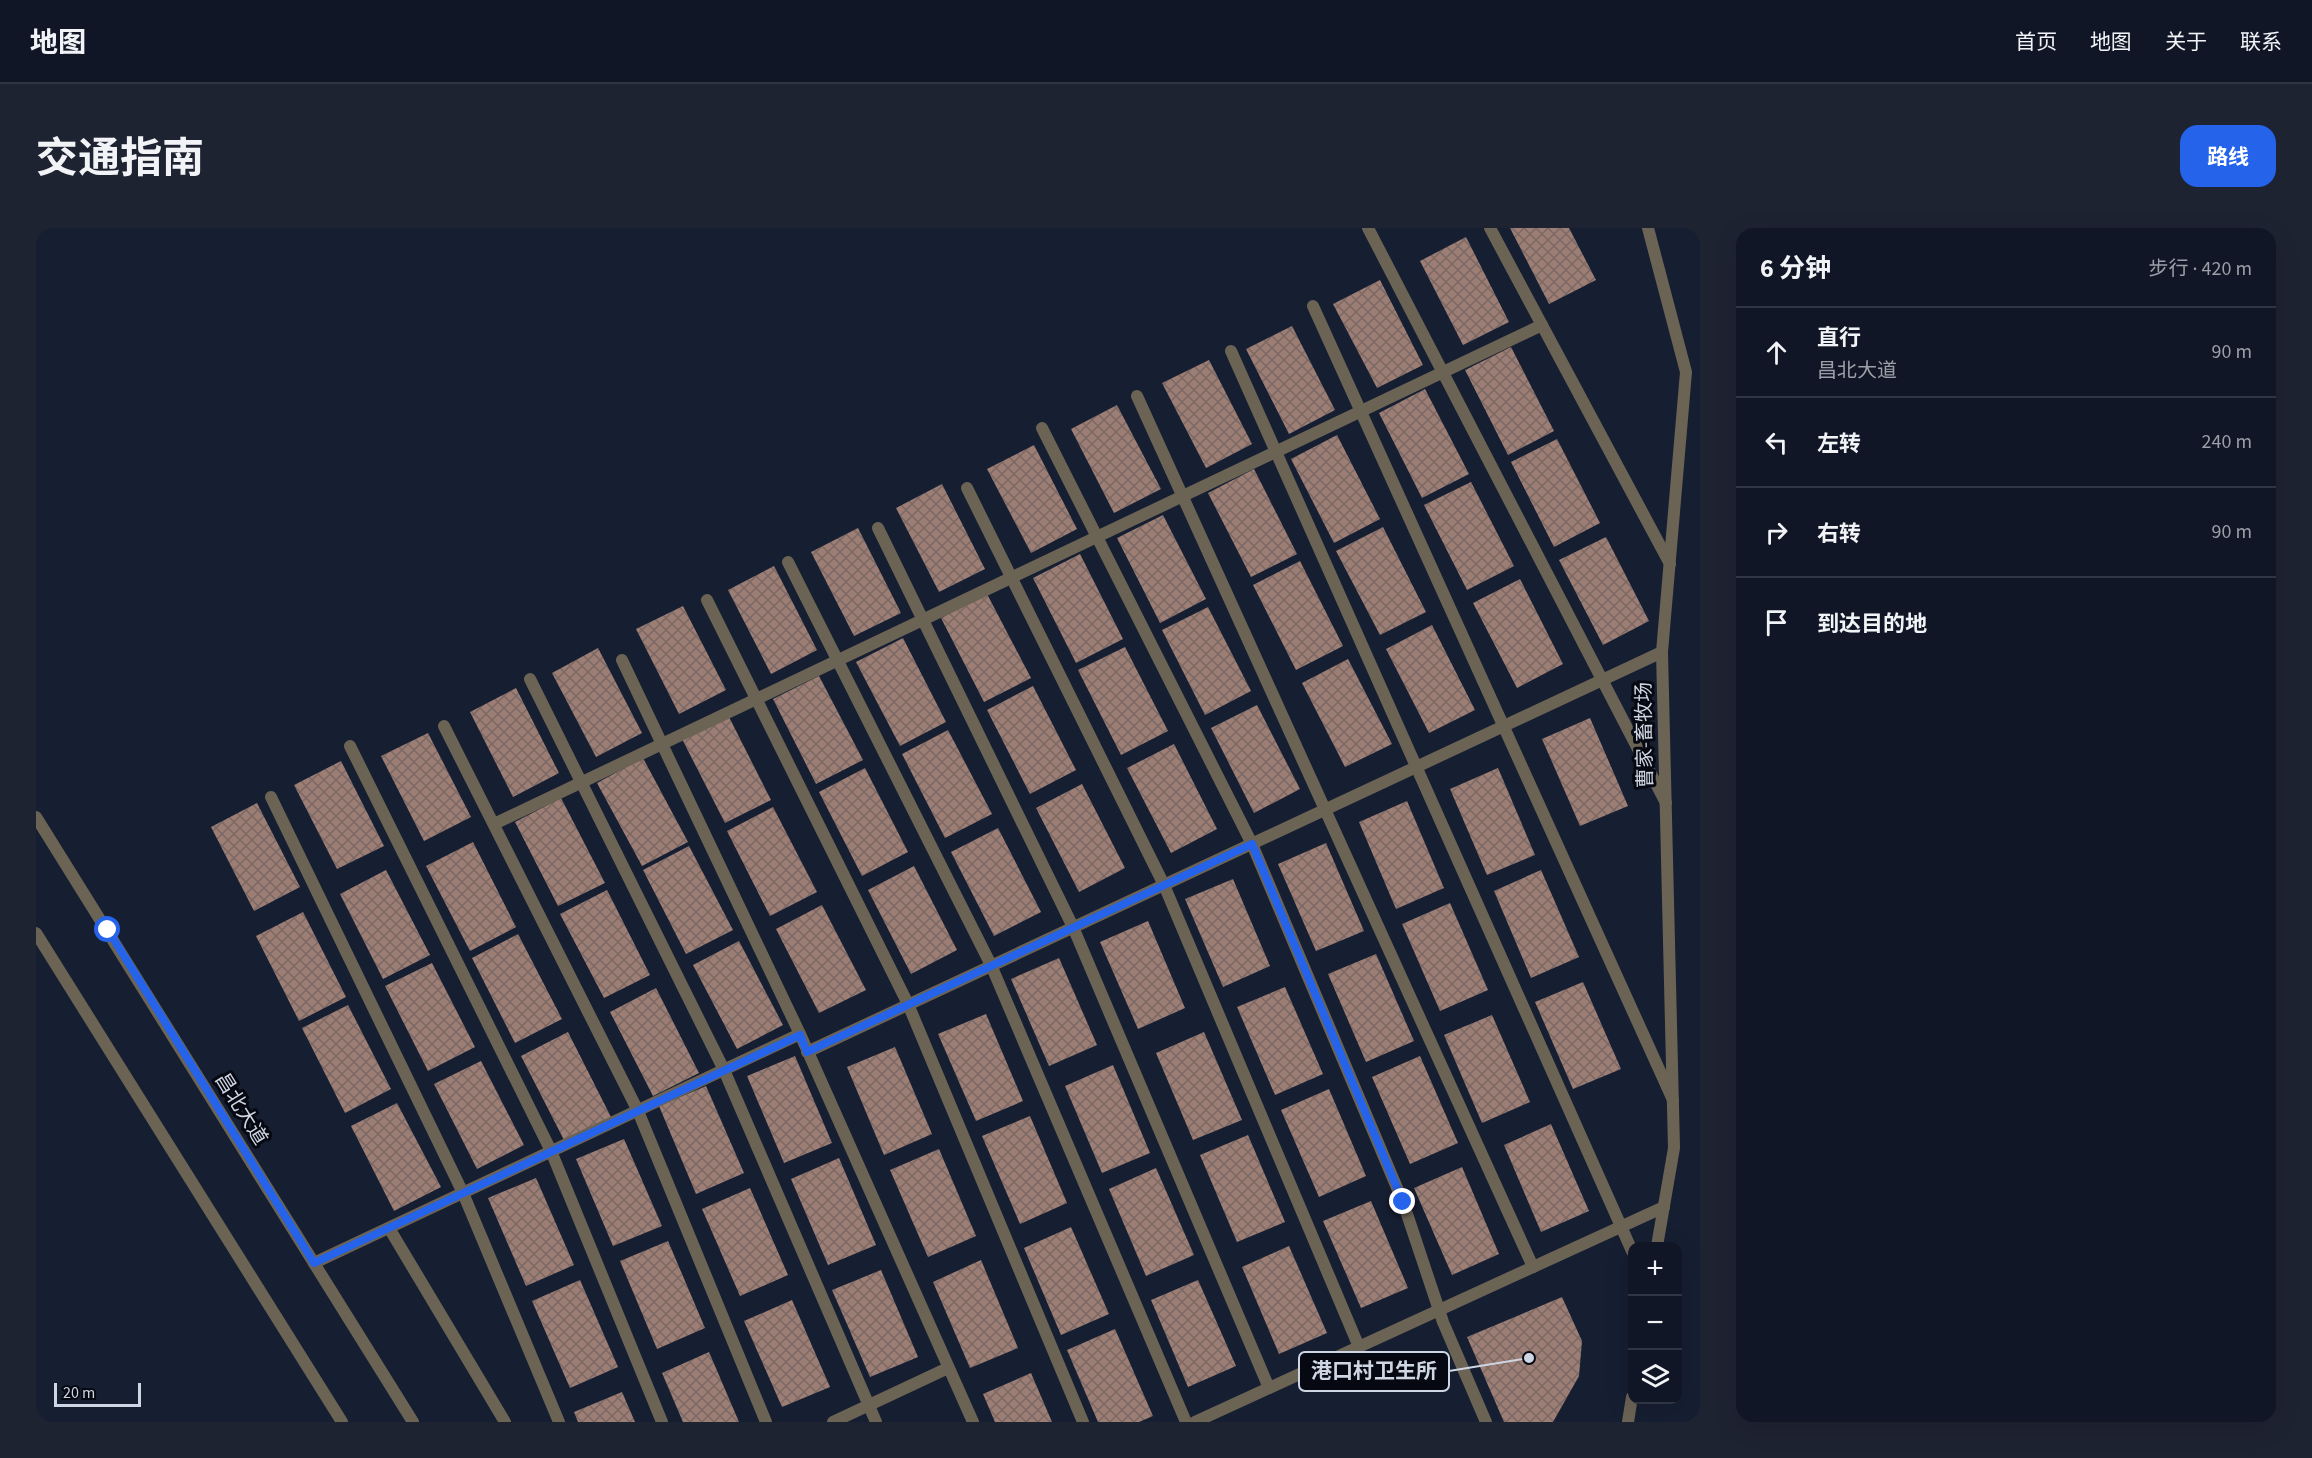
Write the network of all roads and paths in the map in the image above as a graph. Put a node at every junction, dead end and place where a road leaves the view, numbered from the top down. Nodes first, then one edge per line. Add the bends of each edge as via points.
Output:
1 (1368, 228) edge
2 (1490, 228) edge
3 (1648, 228) edge
4 (1313, 306) dead end
5 (1542, 325) junction
6 (1231, 351) dead end
7 (1442, 372) junction
8 (1137, 396) dead end
9 (1361, 411) junction
10 (1042, 428) dead end
11 (1276, 451) junction
12 (967, 488) dead end
13 (1183, 496) junction
14 (878, 528) dead end
15 (1097, 537) junction
16 (788, 562) dead end
17 (1670, 564) junction
18 (1012, 578) junction
19 (708, 600) dead end
20 (923, 620) junction
21 (1662, 652) junction
22 (622, 660) dead end
23 (837, 661) junction
24 (530, 679) dead end
25 (1602, 680) junction
26 (757, 699) junction
27 (444, 726) dead end
28 (1503, 726) junction
29 (662, 744) junction
30 (350, 746) dead end
31 (1417, 767) junction
32 (581, 783) junction
33 (271, 797) dead end
34 (1666, 803) junction
35 (1325, 810) junction
36 (36, 817) edge
37 (494, 824) junction
38 (1252, 844) junction
39 (1164, 885) junction
40 (1073, 927) junction
41 (36, 933) edge
42 (991, 965) junction
43 (908, 1004) junction
44 (800, 1035) junction
45 (807, 1052) junction
46 (724, 1070) junction
47 (1672, 1100) junction
48 (638, 1111) junction
49 (551, 1151) junction
50 (464, 1193) junction
51 (1664, 1207) junction
52 (1621, 1226) junction
53 (389, 1228) junction
54 (1628, 1242) edge
55 (1658, 1242) edge
56 (314, 1263) junction
57 (1533, 1267) junction
58 (1439, 1310) junction
59 (1359, 1347) junction
60 (948, 1368) junction
61 (1269, 1388) junction
62 (1631, 1404) edge
63 (869, 1405) junction
64 (342, 1422) edge
65 (412, 1422) edge
66 (505, 1422) edge
67 (559, 1422) edge
68 (662, 1422) edge
69 (766, 1422) edge
70 (833, 1422) edge
71 (876, 1422) edge
72 (973, 1422) edge
73 (1083, 1422) edge
74 (1186, 1422) edge
75 (1195, 1422) edge
76 (1486, 1422) edge
77 (1628, 1422) edge

1 - 7 street
2 - 5 street
3 - 17 street, 曹家-畜牧场 via 1686,372
4 - 9 street
5 - 7 street
5 - 17 street
6 - 11 street
7 - 9 street
7 - 25 street
8 - 13 street
9 - 11 street
9 - 28 street
10 - 15 street
11 - 13 street
11 - 31 street
12 - 18 street
13 - 15 street
13 - 35 street
14 - 20 street
15 - 18 street
15 - 38 street
16 - 23 street
17 - 21 street, 曹家-畜牧场
18 - 20 street
18 - 39 street
19 - 26 street
20 - 23 street
20 - 40 street
21 - 25 street
21 - 34 street, 曹家-畜牧场
22 - 29 street
23 - 26 street
23 - 42 street
24 - 32 street
25 - 28 street
25 - 34 street
26 - 29 street
26 - 43 street
27 - 37 street
28 - 31 street
28 - 47 street
29 - 32 street
29 - 44 street
30 - 49 street
31 - 35 street
31 - 52 street
32 - 37 street
32 - 46 street
33 - 50 street
34 - 47 street, 曹家-畜牧场
35 - 38 street
35 - 57 street
36 - 56 street, 昌北大道
37 - 48 street
38 - 39 street
38 - 58 street via 1403,1202
39 - 40 street
39 - 59 street
40 - 42 street
40 - 61 street
41 - 64 street
42 - 43 street
42 - 74 street
43 - 45 street
43 - 73 street
44 - 45 street
44 - 46 street
45 - 60 street
46 - 48 street
46 - 63 street
47 - 51 street, 曹家-畜牧场 via 1674,1148
48 - 49 street
48 - 69 street
49 - 50 street
49 - 68 street
50 - 53 street
50 - 67 street
51 - 52 street
51 - 55 street, 曹家-畜牧场
52 - 54 street
52 - 57 street
53 - 56 street
53 - 66 street
56 - 65 street, 昌北大道
57 - 58 street
58 - 59 street
58 - 76 street
59 - 61 street
60 - 63 street
60 - 72 street
61 - 75 street
62 - 77 street
63 - 70 street
63 - 71 street

